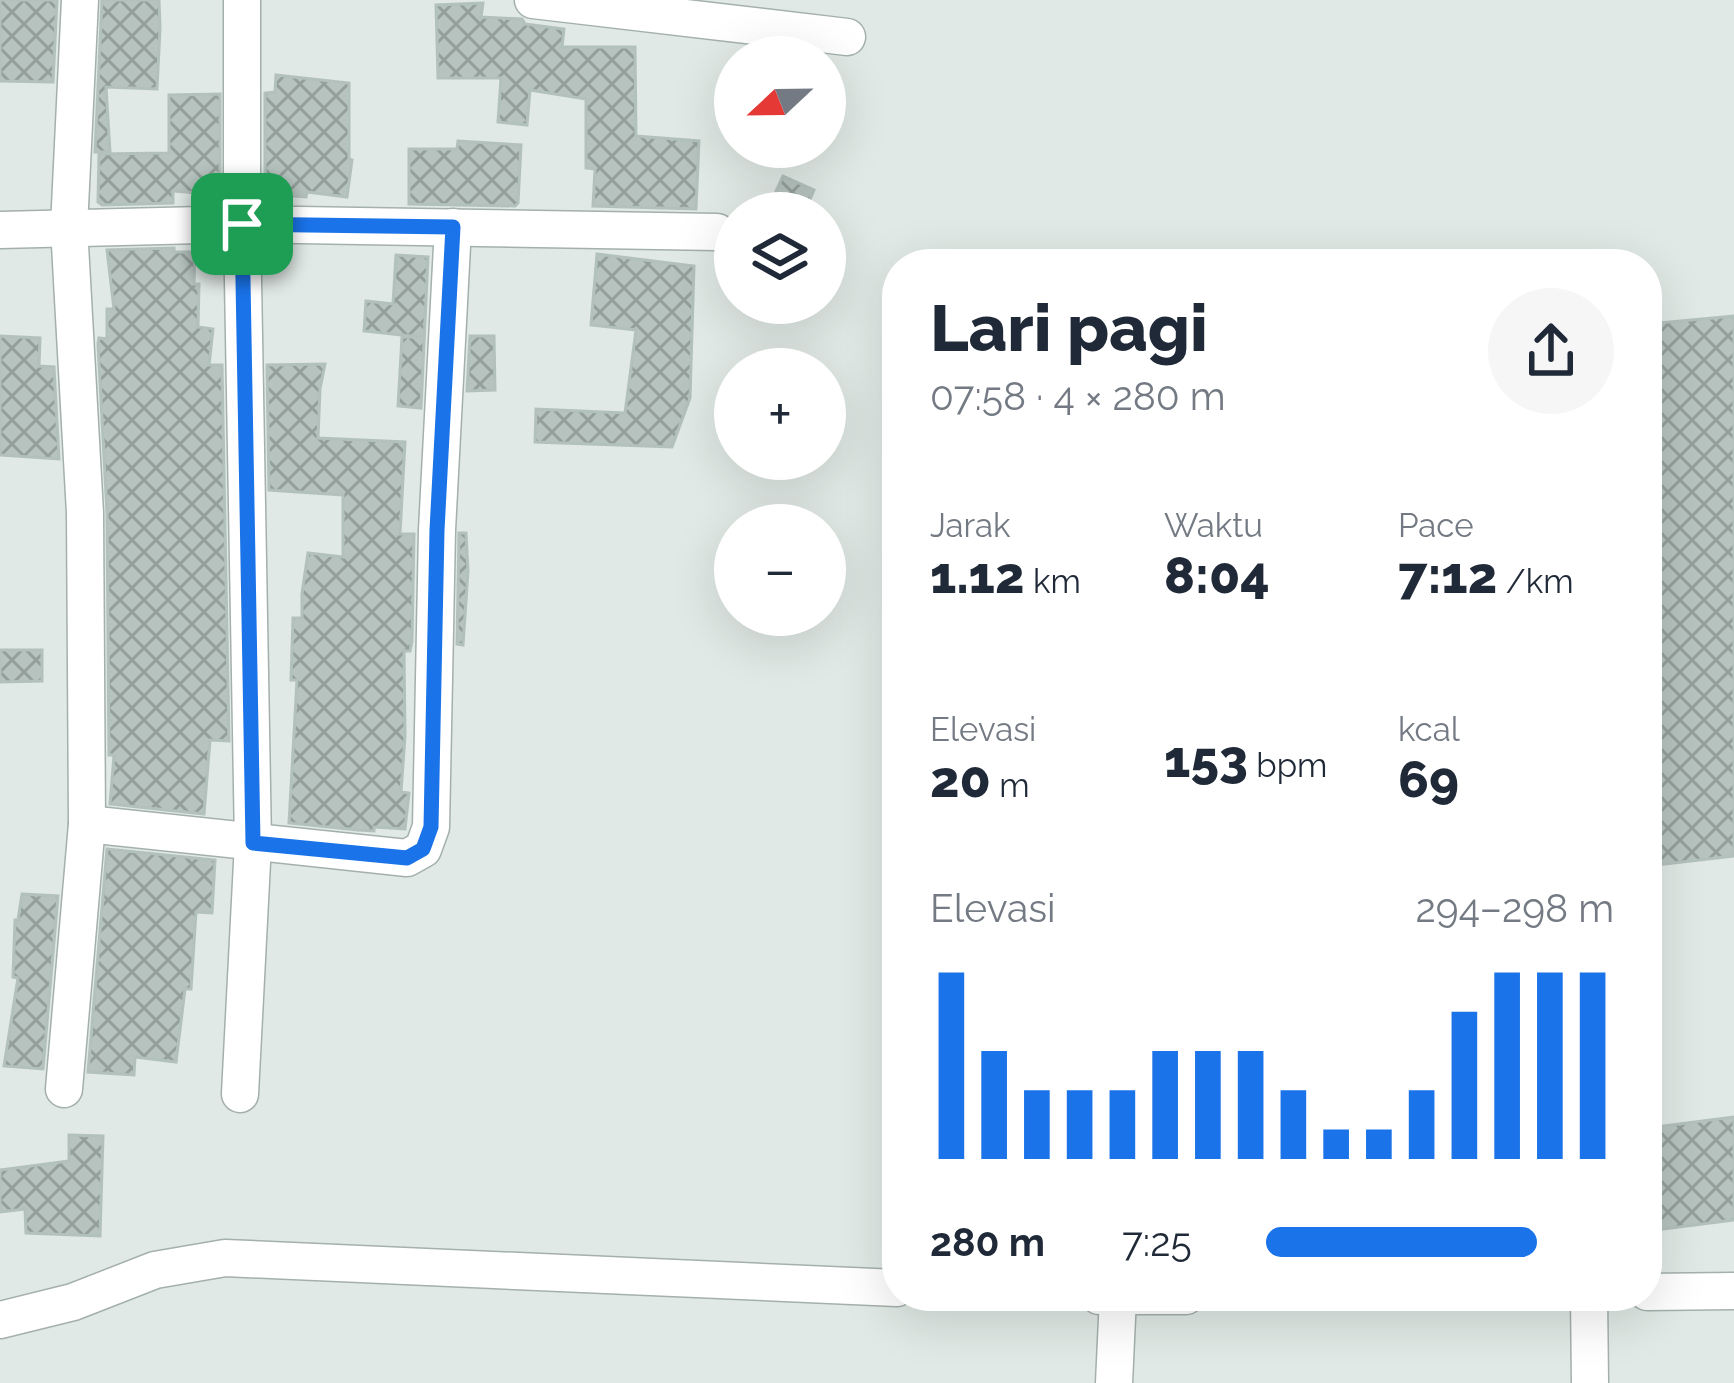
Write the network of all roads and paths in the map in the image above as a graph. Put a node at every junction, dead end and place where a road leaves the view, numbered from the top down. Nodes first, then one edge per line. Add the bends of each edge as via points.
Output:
1 (80, 0) edge
2 (242, 0) edge
3 (533, 0) edge
4 (848, 37) dead end
5 (242, 224) junction
6 (69, 227) junction
7 (453, 227) junction
8 (0, 230) edge
9 (714, 232) edge
10 (87, 824) junction
11 (253, 843) junction
12 (64, 1089) dead end
13 (240, 1094) dead end
14 (882, 1287) edge
15 (1734, 1291) edge
16 (1662, 1292) edge
17 (1117, 1311) edge
18 (1589, 1311) edge
19 (0, 1319) edge
20 (1114, 1383) edge
21 (1590, 1383) edge

1 - 6 street
2 - 5 street
3 - 4 street
5 - 6 street
5 - 7 street
5 - 11 street
6 - 8 street
6 - 10 street via 86,513
7 - 9 street
7 - 11 street via 428,839 407,858
10 - 11 street
10 - 12 street
11 - 13 street
14 - 19 street via 225,1258 155,1270
15 - 16 street
17 - 20 street
18 - 21 street

